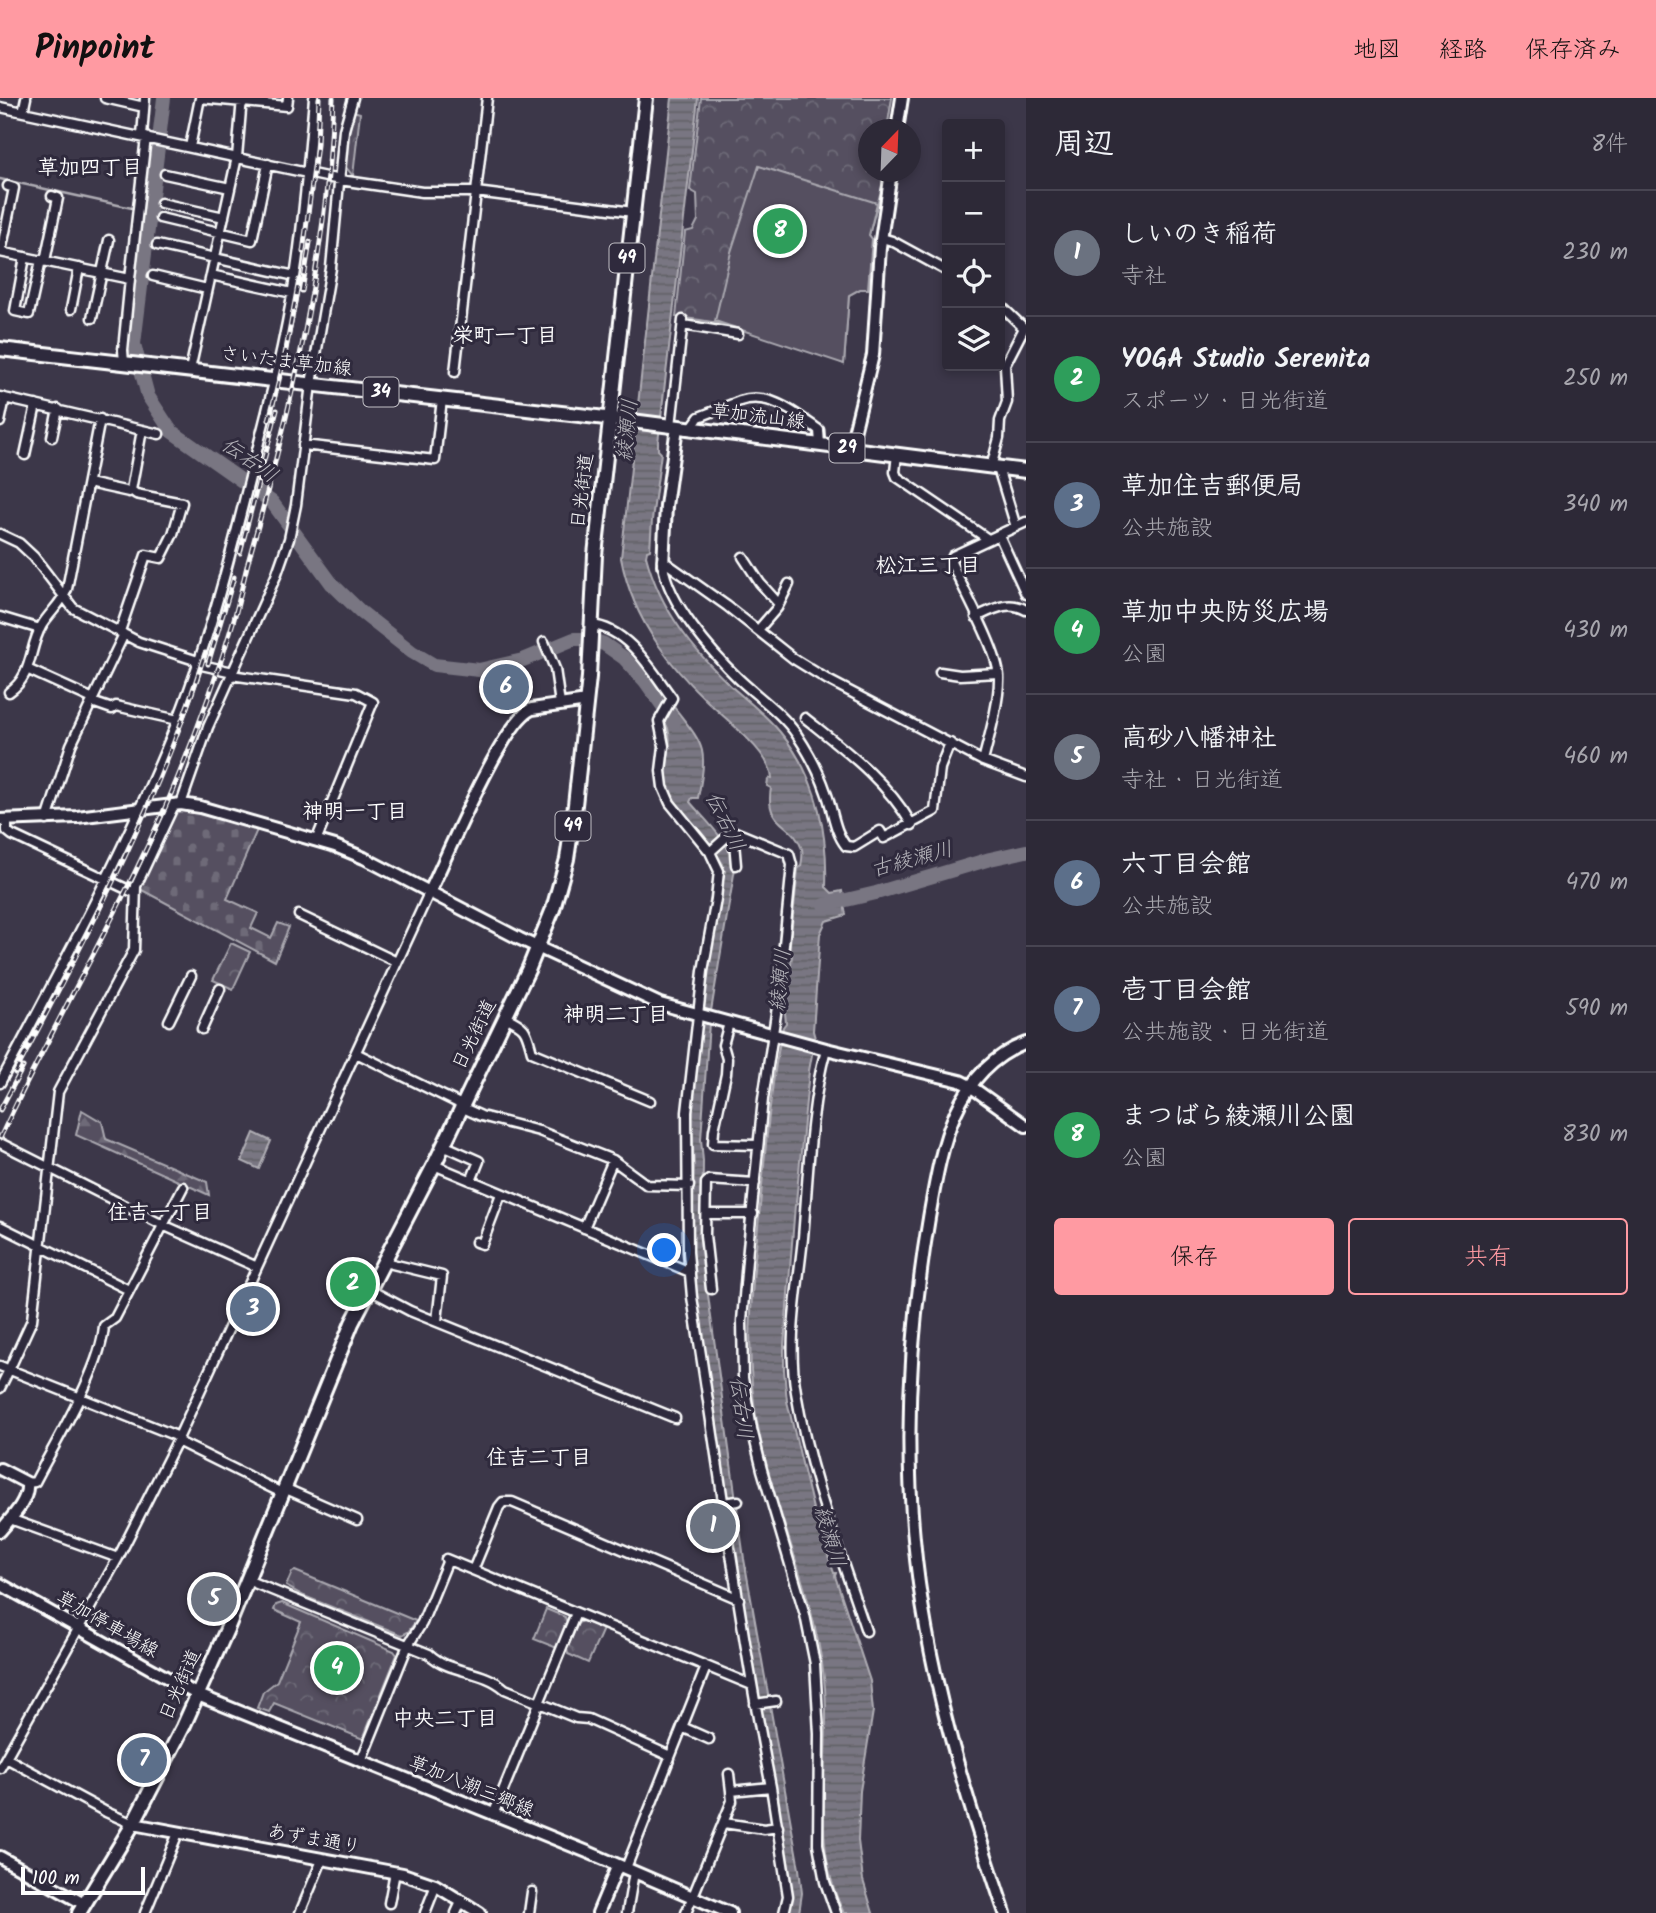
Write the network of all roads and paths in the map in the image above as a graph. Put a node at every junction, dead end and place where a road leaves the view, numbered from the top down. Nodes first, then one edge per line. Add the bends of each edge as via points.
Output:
1 (26, 98) edge
2 (105, 98) edge
3 (200, 98) edge
4 (288, 98) edge
5 (314, 98) edge
6 (353, 98) edge
7 (487, 98) edge
8 (646, 98) edge
9 (902, 98) edge
10 (242, 100) edge
11 (145, 102) edge
12 (0, 107) edge
13 (23, 112) junction
14 (899, 119) edge
15 (146, 137) junction
16 (190, 147) junction
17 (237, 157) junction
18 (268, 164) junction
19 (165, 173) dead end
20 (308, 173) junction
21 (340, 180) junction
22 (890, 182) edge
23 (8, 186) dead end
24 (230, 188) junction
25 (477, 192) junction
26 (52, 196) dead end
27 (162, 203) dead end
28 (633, 212) junction
29 (224, 217) junction
30 (160, 218) dead end
31 (220, 233) junction
32 (882, 238) junction
33 (109, 240) dead end
34 (157, 244) dead end
35 (0, 252) edge
36 (25, 257) junction
37 (215, 258) junction
38 (43, 261) junction
39 (79, 268) junction
40 (942, 268) edge
41 (102, 273) junction
42 (211, 275) junction
43 (153, 276) dead end
44 (295, 276) junction
45 (130, 279) junction
46 (207, 289) junction
47 (292, 293) junction
48 (1003, 308) edge
49 (71, 309) dead end
50 (92, 318) dead end
51 (738, 334) dead end
52 (0, 349) edge
53 (124, 362) junction
54 (190, 370) junction
55 (455, 372) dead end
56 (274, 380) junction
57 (311, 384) junction
58 (3, 398) edge
59 (442, 399) junction
60 (36, 405) junction
61 (58, 410) junction
62 (100, 419) junction
63 (610, 419) junction
64 (0, 422) edge
65 (672, 426) junction
66 (691, 428) junction
67 (142, 430) junction
68 (159, 434) dead end
69 (52, 437) dead end
70 (303, 445) junction
71 (820, 445) junction
72 (850, 449) junction
73 (897, 454) junction
74 (25, 455) dead end
75 (995, 467) junction
76 (1026, 471) edge
77 (88, 483) junction
78 (131, 490) junction
79 (1026, 522) edge
80 (1016, 527) junction
81 (0, 534) edge
82 (999, 535) junction
83 (988, 539) junction
84 (743, 557) dead end
85 (662, 562) junction
86 (789, 584) dead end
87 (1026, 594) edge
88 (65, 595) junction
89 (779, 604) junction
90 (1026, 610) edge
91 (0, 617) edge
92 (976, 617) junction
93 (591, 628) junction
94 (40, 629) junction
95 (758, 631) junction
96 (122, 632) junction
97 (544, 642) dead end
98 (198, 663) junction
99 (29, 670) junction
100 (940, 672) dead end
101 (232, 673) junction
102 (998, 673) junction
103 (9, 692) dead end
104 (92, 700) junction
105 (587, 701) junction
106 (560, 704) junction
107 (805, 718) dead end
108 (178, 720) junction
109 (950, 743) junction
110 (983, 761) junction
111 (1026, 777) edge
112 (177, 804) junction
113 (140, 809) junction
114 (3, 820) edge
115 (47, 820) junction
116 (912, 825) junction
117 (733, 831) junction
118 (316, 841) junction
119 (710, 852) junction
120 (736, 865) dead end
121 (107, 879) junction
122 (135, 893) junction
123 (429, 893) junction
124 (299, 915) dead end
125 (538, 947) junction
126 (397, 962) junction
127 (191, 976) dead end
128 (220, 989) dead end
129 (698, 1015) junction
130 (505, 1017) junction
131 (169, 1021) dead end
132 (729, 1023) junction
133 (202, 1029) dead end
134 (775, 1036) junction
135 (1026, 1043) edge
136 (822, 1048) junction
137 (356, 1053) junction
138 (0, 1062) edge
139 (9, 1066) junction
140 (0, 1083) edge
141 (970, 1086) junction
142 (650, 1101) dead end
143 (462, 1106) junction
144 (1026, 1126) edge
145 (443, 1145) junction
146 (758, 1145) junction
147 (1, 1147) edge
148 (613, 1160) junction
149 (434, 1165) junction
150 (50, 1169) junction
151 (471, 1181) junction
152 (690, 1183) junction
153 (705, 1183) junction
154 (755, 1183) junction
155 (183, 1187) dead end
156 (501, 1194) junction
157 (706, 1214) junction
158 (752, 1214) junction
159 (163, 1225) junction
160 (0, 1226) edge
161 (584, 1228) junction
162 (476, 1242) dead end
163 (41, 1246) junction
164 (384, 1262) junction
165 (257, 1267) junction
166 (690, 1272) junction
167 (711, 1289) dead end
168 (129, 1290) junction
169 (370, 1290) junction
170 (437, 1321) junction
171 (6, 1369) edge
172 (0, 1388) edge
173 (79, 1398) junction
174 (675, 1418) dead end
175 (178, 1439) junction
176 (0, 1469) edge
177 (27, 1483) junction
178 (283, 1491) junction
179 (738, 1501) dead end
180 (722, 1503) junction
181 (10, 1519) junction
182 (357, 1520) dead end
183 (0, 1531) edge
184 (118, 1558) junction
185 (473, 1570) junction
186 (247, 1580) junction
187 (0, 1584) edge
188 (739, 1598) junction
189 (576, 1613) junction
190 (78, 1628) junction
191 (866, 1631) dead end
192 (408, 1645) junction
193 (706, 1667) junction
194 (752, 1685) junction
195 (198, 1695) junction
196 (774, 1701) dead end
197 (539, 1703) junction
198 (756, 1704) junction
199 (682, 1727) junction
200 (709, 1739) dead end
201 (670, 1756) junction
202 (6, 1758) junction
203 (361, 1761) junction
204 (0, 1768) edge
205 (729, 1774) dead end
206 (771, 1787) junction
207 (731, 1791) junction
208 (493, 1815) junction
209 (724, 1823) junction
210 (134, 1824) junction
211 (778, 1827) junction
212 (178, 1833) junction
213 (0, 1857) edge
214 (323, 1860) junction
215 (626, 1868) junction
216 (396, 1872) junction
217 (436, 1885) junction
218 (532, 1892) dead end
219 (693, 1896) junction
220 (462, 1900) junction
221 (389, 1903) dead end
222 (81, 1908) edge
223 (145, 1913) edge
224 (300, 1913) edge
225 (425, 1913) edge
226 (456, 1913) edge
227 (480, 1913) edge
228 (529, 1913) edge
229 (598, 1913) edge
230 (627, 1913) edge
231 (686, 1913) edge
232 (730, 1913) edge
233 (784, 1913) edge
234 (836, 1913) edge
235 (1005, 1913) edge

1 - 13 street
2 - 11 street
3 - 10 street
3 - 16 street
4 - 10 street via 287,106
5 - 20 street
6 - 21 street via 344,130
7 - 25 street
8 - 28 main road, 日光街道 / 49
9 - 14 street
10 - 17 street
11 - 15 street
12 - 13 street
13 - 15 street
15 - 16 street
15 - 45 street
16 - 17 street
17 - 18 street
17 - 24 street
18 - 20 street
18 - 31 street via 252,240
19 - 24 street
20 - 21 street
20 - 44 street
21 - 25 street via 422,192
21 - 57 street
22 - 32 street
23 - 35 street via 14,188
24 - 29 street
25 - 28 street
25 - 55 street
26 - 38 street via 58,198
27 - 29 street
28 - 63 main road, 日光街道 / 49
29 - 31 street
30 - 31 street
31 - 37 street
32 - 40 street
32 - 72 street via 870,375
33 - 41 street
34 - 37 street
35 - 36 street
36 - 38 street
36 - 38 street via 15,311 29,314
37 - 42 street
37 - 44 street
38 - 39 street
39 - 41 street
39 - 49 street
41 - 45 street
41 - 50 street
42 - 46 street
42 - 47 street
43 - 46 street
44 - 47 street
45 - 53 street
46 - 54 street
47 - 56 street
48 - 75 street via 1024,328 1005,365 1007,402
51 - 65 street via 683,322
52 - 53 main road, さいたま草加線 / 34
53 - 54 main road, さいたま草加線 / 34
54 - 56 main road, さいたま草加線 / 34
56 - 57 main road, さいたま草加線 / 34
56 - 98 street via 228,565
57 - 59 main road, さいたま草加線 / 34
57 - 70 street
58 - 60 street
58 - 64 street
59 - 63 main road, さいたま草加線 / 34
59 - 70 street via 435,460
60 - 61 street
60 - 74 street
61 - 62 street
61 - 69 street
62 - 67 street
62 - 77 street
63 - 65 main road, 草加流山線 / 29
63 - 93 main road, 日光街道 / 49 via 594,555
65 - 66 main road, 草加流山線 / 29
65 - 85 street
66 - 71 main road, 草加流山線 / 29
66 - 71 street via 699,418 740,401 769,400 819,430
67 - 68 street
67 - 78 street
70 - 101 street via 285,554
71 - 72 main road, 草加流山線 / 29
72 - 73 main road, 草加流山線 / 29
73 - 75 main road, 草加流山線 / 29
73 - 83 street via 897,477
75 - 76 main road, 草加流山線 / 29
75 - 80 street
77 - 78 street
77 - 88 street
78 - 96 street via 182,503 161,558 146,555
79 - 80 street
80 - 82 street
81 - 88 street via 34,556
82 - 83 street
82 - 87 street
83 - 92 street via 953,556 951,562
84 - 89 street
85 - 95 street
85 - 116 street via 672,591 703,638 737,678 789,725 805,748 826,789 838,836 846,846 854,847 880,831 884,838
86 - 89 street
88 - 94 street
88 - 96 street via 73,608
89 - 95 street
90 - 92 street via 1009,604
91 - 94 street
92 - 102 street
93 - 105 main road, 日光街道 / 49
93 - 119 street via 607,629 633,649 671,699 659,721 663,787 670,803
94 - 99 street
95 - 109 street via 828,680
96 - 98 street
96 - 104 street
97 - 106 street via 555,669
98 - 101 street
98 - 108 street
99 - 103 street
99 - 104 street
100 - 102 street
101 - 112 street
101 - 118 street via 356,693 373,702
102 - 110 street
104 - 108 street via 112,709 116,706
104 - 115 street via 71,745
105 - 106 street
105 - 125 main road, 日光街道 / 49 via 567,859
106 - 123 street via 524,711 518,718
107 - 116 street via 877,778
108 - 113 street
109 - 110 street
109 - 116 street via 940,768 935,811
110 - 111 street
112 - 113 street
112 - 118 street
112 - 122 street
113 - 115 street
113 - 121 street
114 - 115 street
114 - 121 street via 12,835
117 - 119 street
117 - 120 street
117 - 134 street via 789,854 792,865
118 - 123 street via 364,858
119 - 129 street via 718,882
121 - 122 street
121 - 139 street
122 - 150 street via 134,950 58,1093
123 - 125 street
123 - 126 street
124 - 126 street
125 - 129 street via 660,1004
125 - 130 main road, 日光街道 / 49
126 - 137 street
127 - 131 street
128 - 133 street
129 - 132 street
129 - 152 street via 687,1120
130 - 142 street via 526,1030 532,1052
130 - 143 main road, 日光街道 / 49
132 - 134 street
132 - 146 street via 723,1045 726,1074 713,1144
134 - 136 street
134 - 146 street
135 - 141 street via 987,1065
136 - 141 street
136 - 191 street via 794,1335 795,1390 829,1523
137 - 143 street
137 - 165 street
138 - 139 street
139 - 140 street
141 - 144 street
141 - 235 street via 940,1155 924,1246 910,1395 910,1474 914,1541 934,1669 968,1801
143 - 145 main road, 日光街道 / 49
143 - 148 street
145 - 149 main road, 日光街道 / 49
145 - 151 street via 479,1161
146 - 154 street
147 - 150 street
148 - 152 street via 647,1185
148 - 161 street
149 - 151 street
149 - 164 main road, 日光街道 / 49
150 - 159 street
150 - 163 street
151 - 156 street
152 - 153 street
152 - 166 street
153 - 154 street
153 - 157 street
154 - 158 street
155 - 159 street
156 - 161 street
156 - 162 street via 482,1244
157 - 158 street
157 - 167 street
158 - 234 street via 742,1321 743,1378 762,1469 815,1664 818,1844
159 - 165 street
159 - 168 street
160 - 163 street
161 - 166 street
163 - 168 street
163 - 171 street via 32,1320
164 - 169 main road, 日光街道 / 49
164 - 170 street via 442,1276
165 - 175 street
166 - 180 street
168 - 173 street via 115,1318 104,1326 103,1343
169 - 170 street
169 - 178 main road, 日光街道 / 49 via 336,1357
170 - 174 street
171 - 172 street
171 - 173 street
173 - 175 street
173 - 177 street via 35,1482
175 - 178 street
175 - 184 street
176 - 177 street
177 - 181 street via 21,1504
178 - 182 street
178 - 186 main road, 日光街道 / 49
179 - 180 street
180 - 188 street
181 - 183 street
181 - 184 street
184 - 190 street
185 - 188 street via 499,1507 512,1502
185 - 189 street
185 - 192 street via 447,1560 422,1623
186 - 192 street
186 - 195 main road, 日光街道 / 49
187 - 190 street, 草加停車場線
188 - 194 street
189 - 193 street
189 - 197 street
190 - 195 street, 草加停車場線
190 - 202 street
192 - 197 street
192 - 203 street
193 - 194 street
193 - 199 street
194 - 198 street
195 - 203 street, 草加八潮三郷線
195 - 210 main road, 日光街道 / 49
196 - 198 street
197 - 201 street
197 - 208 street
198 - 206 street
199 - 200 street
199 - 201 street
201 - 215 street
202 - 204 street
202 - 210 street
203 - 208 street, 草加八潮三郷線
205 - 207 street
206 - 207 street
206 - 211 street
207 - 209 street
208 - 215 street, 草加八潮三郷線
209 - 211 street
209 - 219 street
210 - 212 street, あずま通り
210 - 222 main road, 日光街道 / 49
211 - 233 street via 788,1896
212 - 214 street, あずま通り
212 - 223 street
213 - 222 street
214 - 216 street, あずま通り
214 - 224 street
215 - 219 street, 草加八潮三郷線
215 - 229 street
215 - 230 street
216 - 217 street, あずま通り
216 - 221 street
217 - 220 street, あずま通り
217 - 225 street
218 - 228 street
219 - 231 street
219 - 232 street, 草加八潮三郷線
220 - 226 street
220 - 227 street, あずま通り

